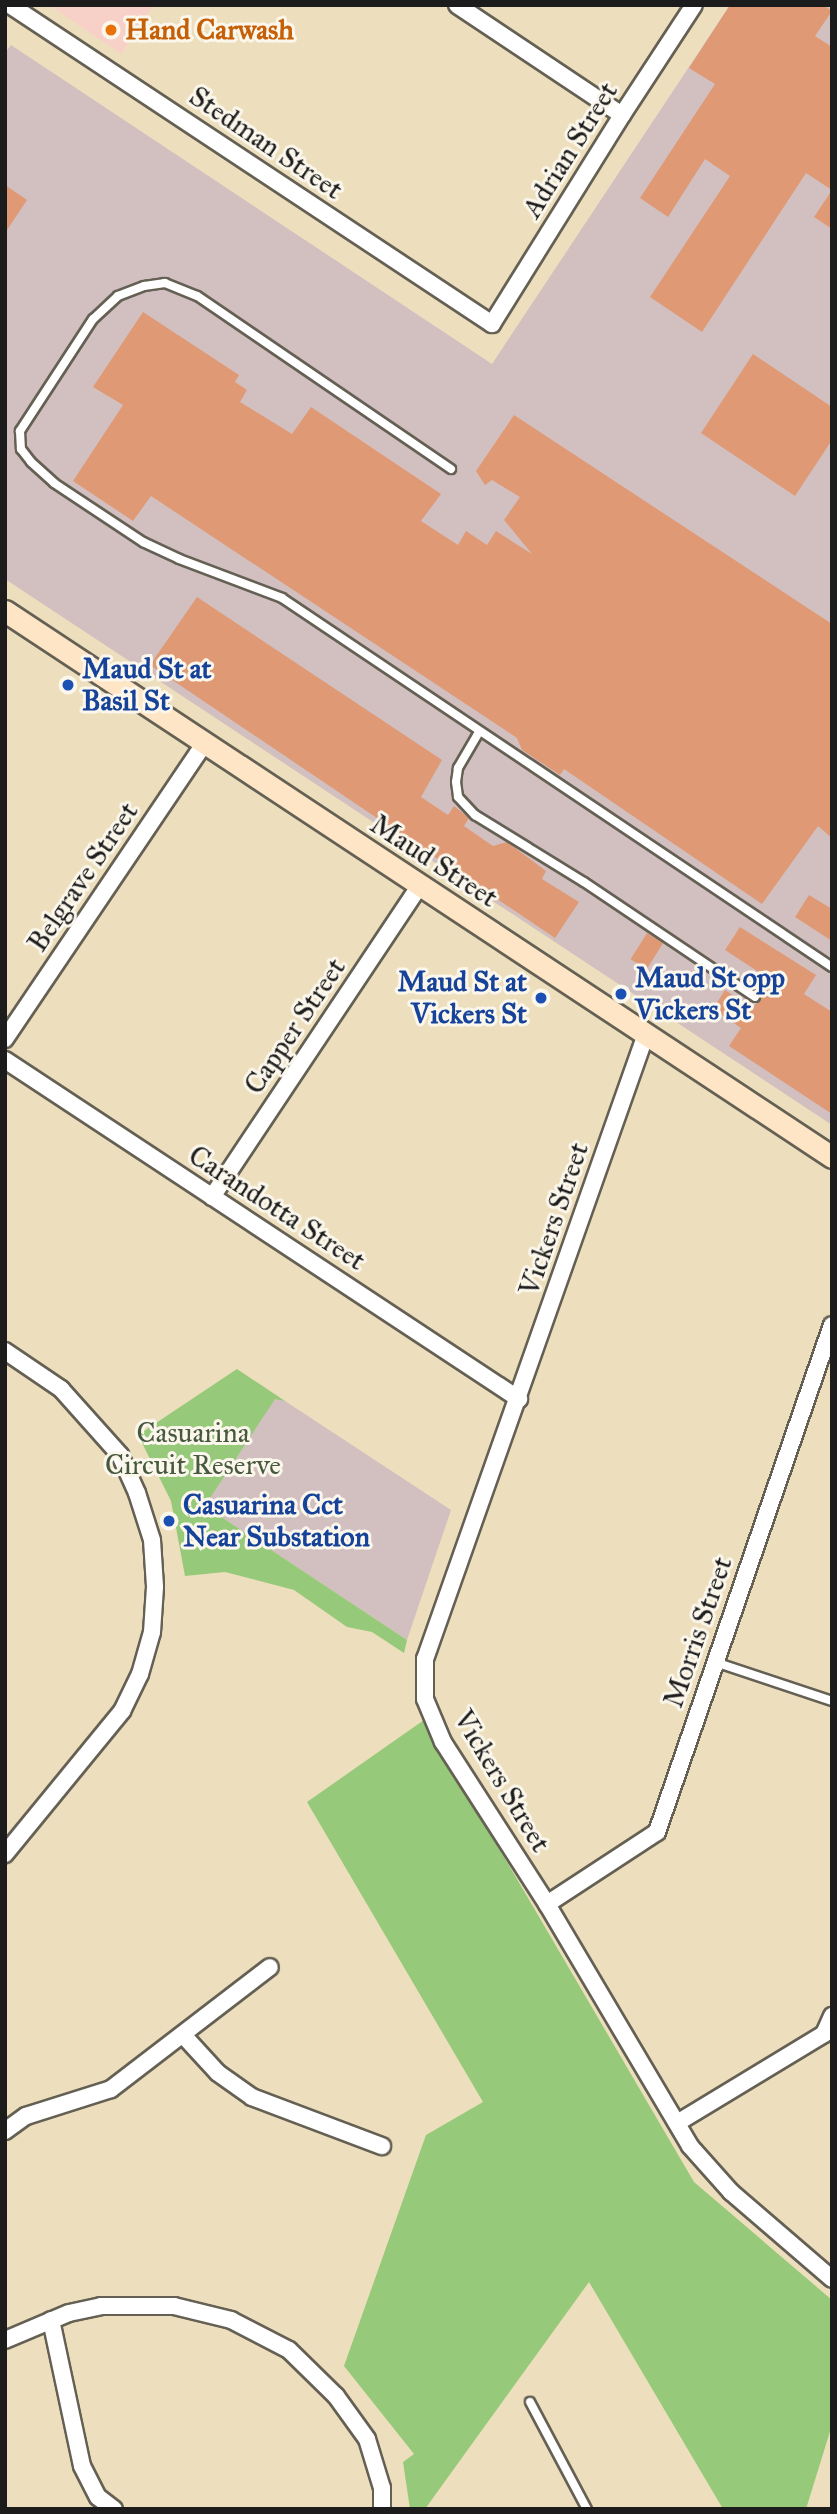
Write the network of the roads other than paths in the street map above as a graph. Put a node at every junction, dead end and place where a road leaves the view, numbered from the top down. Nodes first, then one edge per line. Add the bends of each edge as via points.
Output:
1 (10, 5) edge
2 (457, 5) edge
3 (694, 5) edge
4 (622, 115) junction
5 (492, 324) joint
6 (451, 469) dead end
7 (5, 611) edge
8 (478, 732) junction
9 (204, 744) junction
10 (420, 885) junction
11 (832, 967) edge
12 (755, 997) dead end
13 (646, 1034) junction
14 (5, 1040) edge
15 (5, 1060) edge
16 (832, 1157) edge
17 (212, 1197) junction
18 (832, 1325) edge
19 (5, 1351) edge
20 (519, 1399) junction
21 (715, 1662) junction
22 (832, 1701) edge
23 (5, 1854) edge
24 (547, 1904) junction
25 (270, 1968) dead end
26 (832, 2016) edge
27 (184, 2036) junction
28 (677, 2123) junction
29 (5, 2131) edge
30 (382, 2146) dead end
31 (832, 2278) edge
32 (51, 2320) junction
33 (5, 2340) edge
34 (530, 2402) dead end
35 (114, 2509) edge
36 (382, 2509) edge
37 (587, 2509) edge

1 - 5 street, Stedman Street
2 - 4 street
3 - 4 street, Adrian Street
4 - 5 street, Adrian Street
6 - 8 lane via 197,296 165,284 118,296 93,319 20,431 21,449 54,483 143,542 282,598
7 - 9 main road, Maud Street
8 - 11 lane
8 - 12 lane via 458,768 456,782 458,797 475,815
9 - 10 main road, Maud Street
9 - 14 street, Belgrave Street
10 - 13 main road, Maud Street
10 - 17 street, Capper Street
13 - 16 main road, Maud Street
13 - 20 street, Vickers Street
15 - 17 street, Carandotta Street
17 - 20 street, Carandotta Street
18 - 21 street, Morris Street
19 - 23 street via 61,1389 120,1455 152,1540 155,1587 152,1632 140,1674 122,1711
20 - 24 street, Vickers Street via 425,1659 425,1699 443,1742
21 - 22 lane
21 - 24 street, Morris Street via 657,1832
24 - 28 street, Vickers Street
25 - 27 street
26 - 28 street via 824,2034
27 - 29 street via 111,2089 26,2116
27 - 30 street via 218,2073 252,2097
28 - 31 street, Vickers Street via 690,2146 731,2192
32 - 33 street
32 - 35 street via 82,2466 98,2497
32 - 36 street via 101,2306 174,2306 231,2320 289,2350 336,2396 367,2439 382,2488
34 - 37 lane

